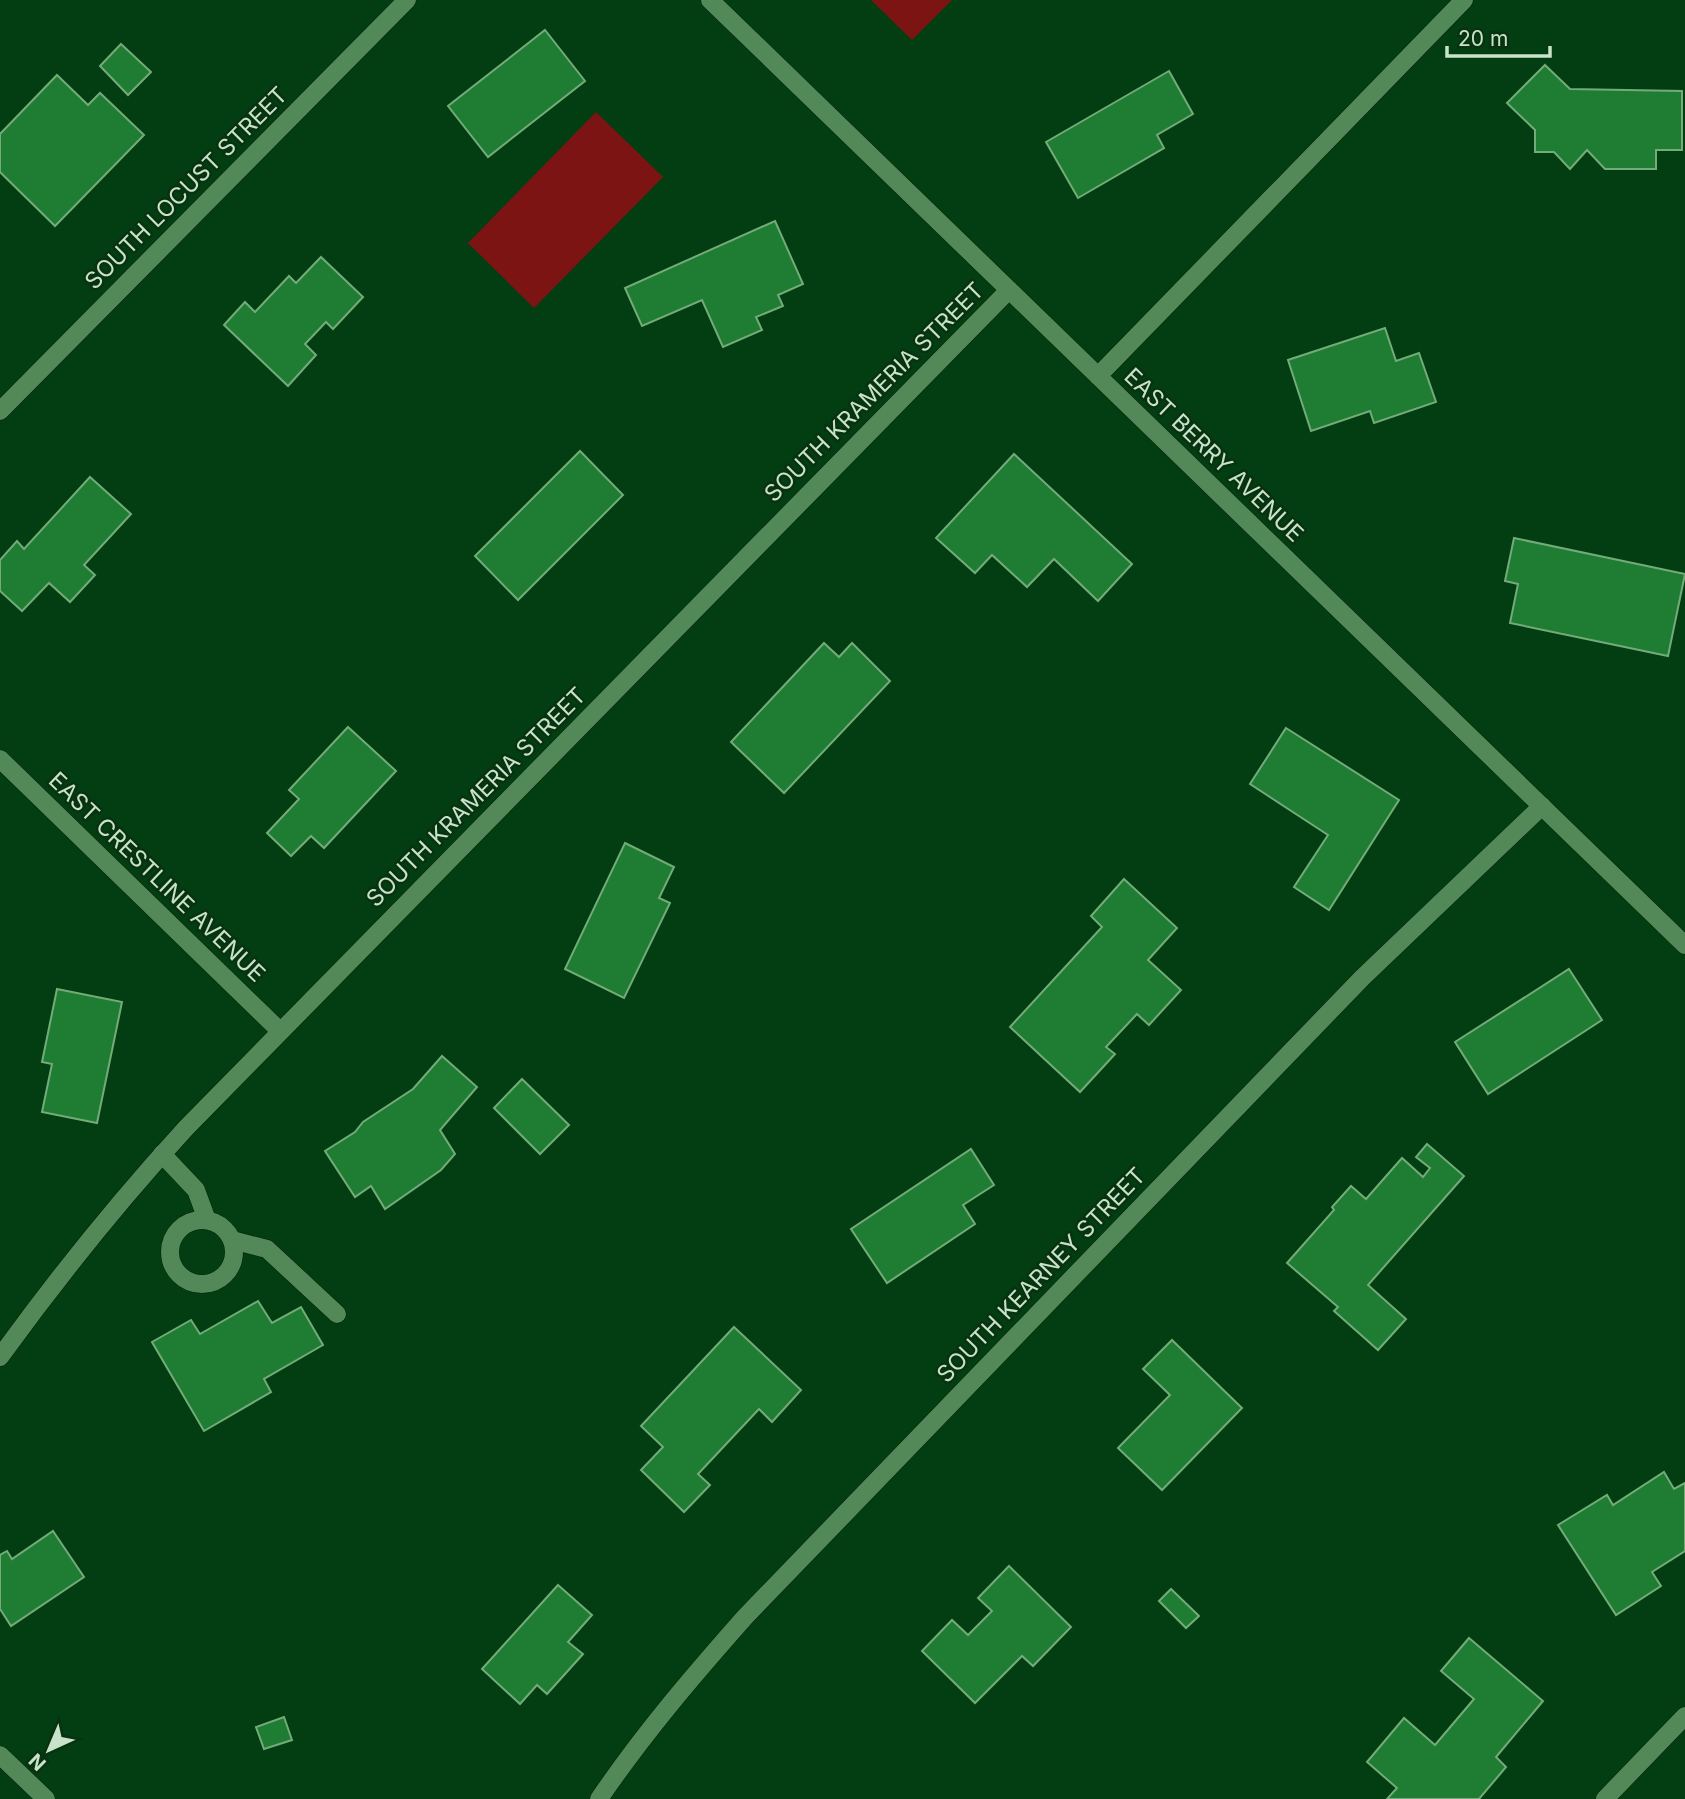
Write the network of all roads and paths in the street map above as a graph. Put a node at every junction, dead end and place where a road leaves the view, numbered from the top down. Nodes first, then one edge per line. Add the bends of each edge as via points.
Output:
1 (407, 0) edge
2 (710, 0) edge
3 (1464, 0) edge
4 (1009, 290) junction
5 (1098, 376) junction
6 (0, 411) edge
7 (0, 759) edge
8 (1542, 806) junction
9 (1685, 945) edge
10 (280, 1031) junction
11 (162, 1154) junction
12 (207, 1220) junction
13 (232, 1240) junction
14 (337, 1314) dead end
15 (0, 1357) edge
16 (1685, 1716) edge
17 (0, 1755) edge
18 (46, 1799) edge
19 (599, 1799) edge
20 (1605, 1799) edge

1 - 6 street, SOUTH LOCUST STREET
2 - 4 street, EAST BERRY AVENUE
3 - 5 street
4 - 5 street, EAST BERRY AVENUE
4 - 10 street, SOUTH KRAMERIA STREET
5 - 8 street, EAST BERRY AVENUE
7 - 10 street, EAST CRESTLINE AVENUE
8 - 9 street, EAST BERRY AVENUE
8 - 19 street, SOUTH KEARNEY STREET via 1362,978 745,1617 655,1721
10 - 11 street, SOUTH KRAMERIA STREET
11 - 12 street via 196,1190
11 - 15 street, SOUTH KRAMERIA STREET via 70,1263
12 - 13 street
12 - 13 street via 187,1224 173,1238 171,1259 181,1276 200,1284 221,1279 233,1261
13 - 14 street via 267,1249
16 - 20 street
17 - 18 street

